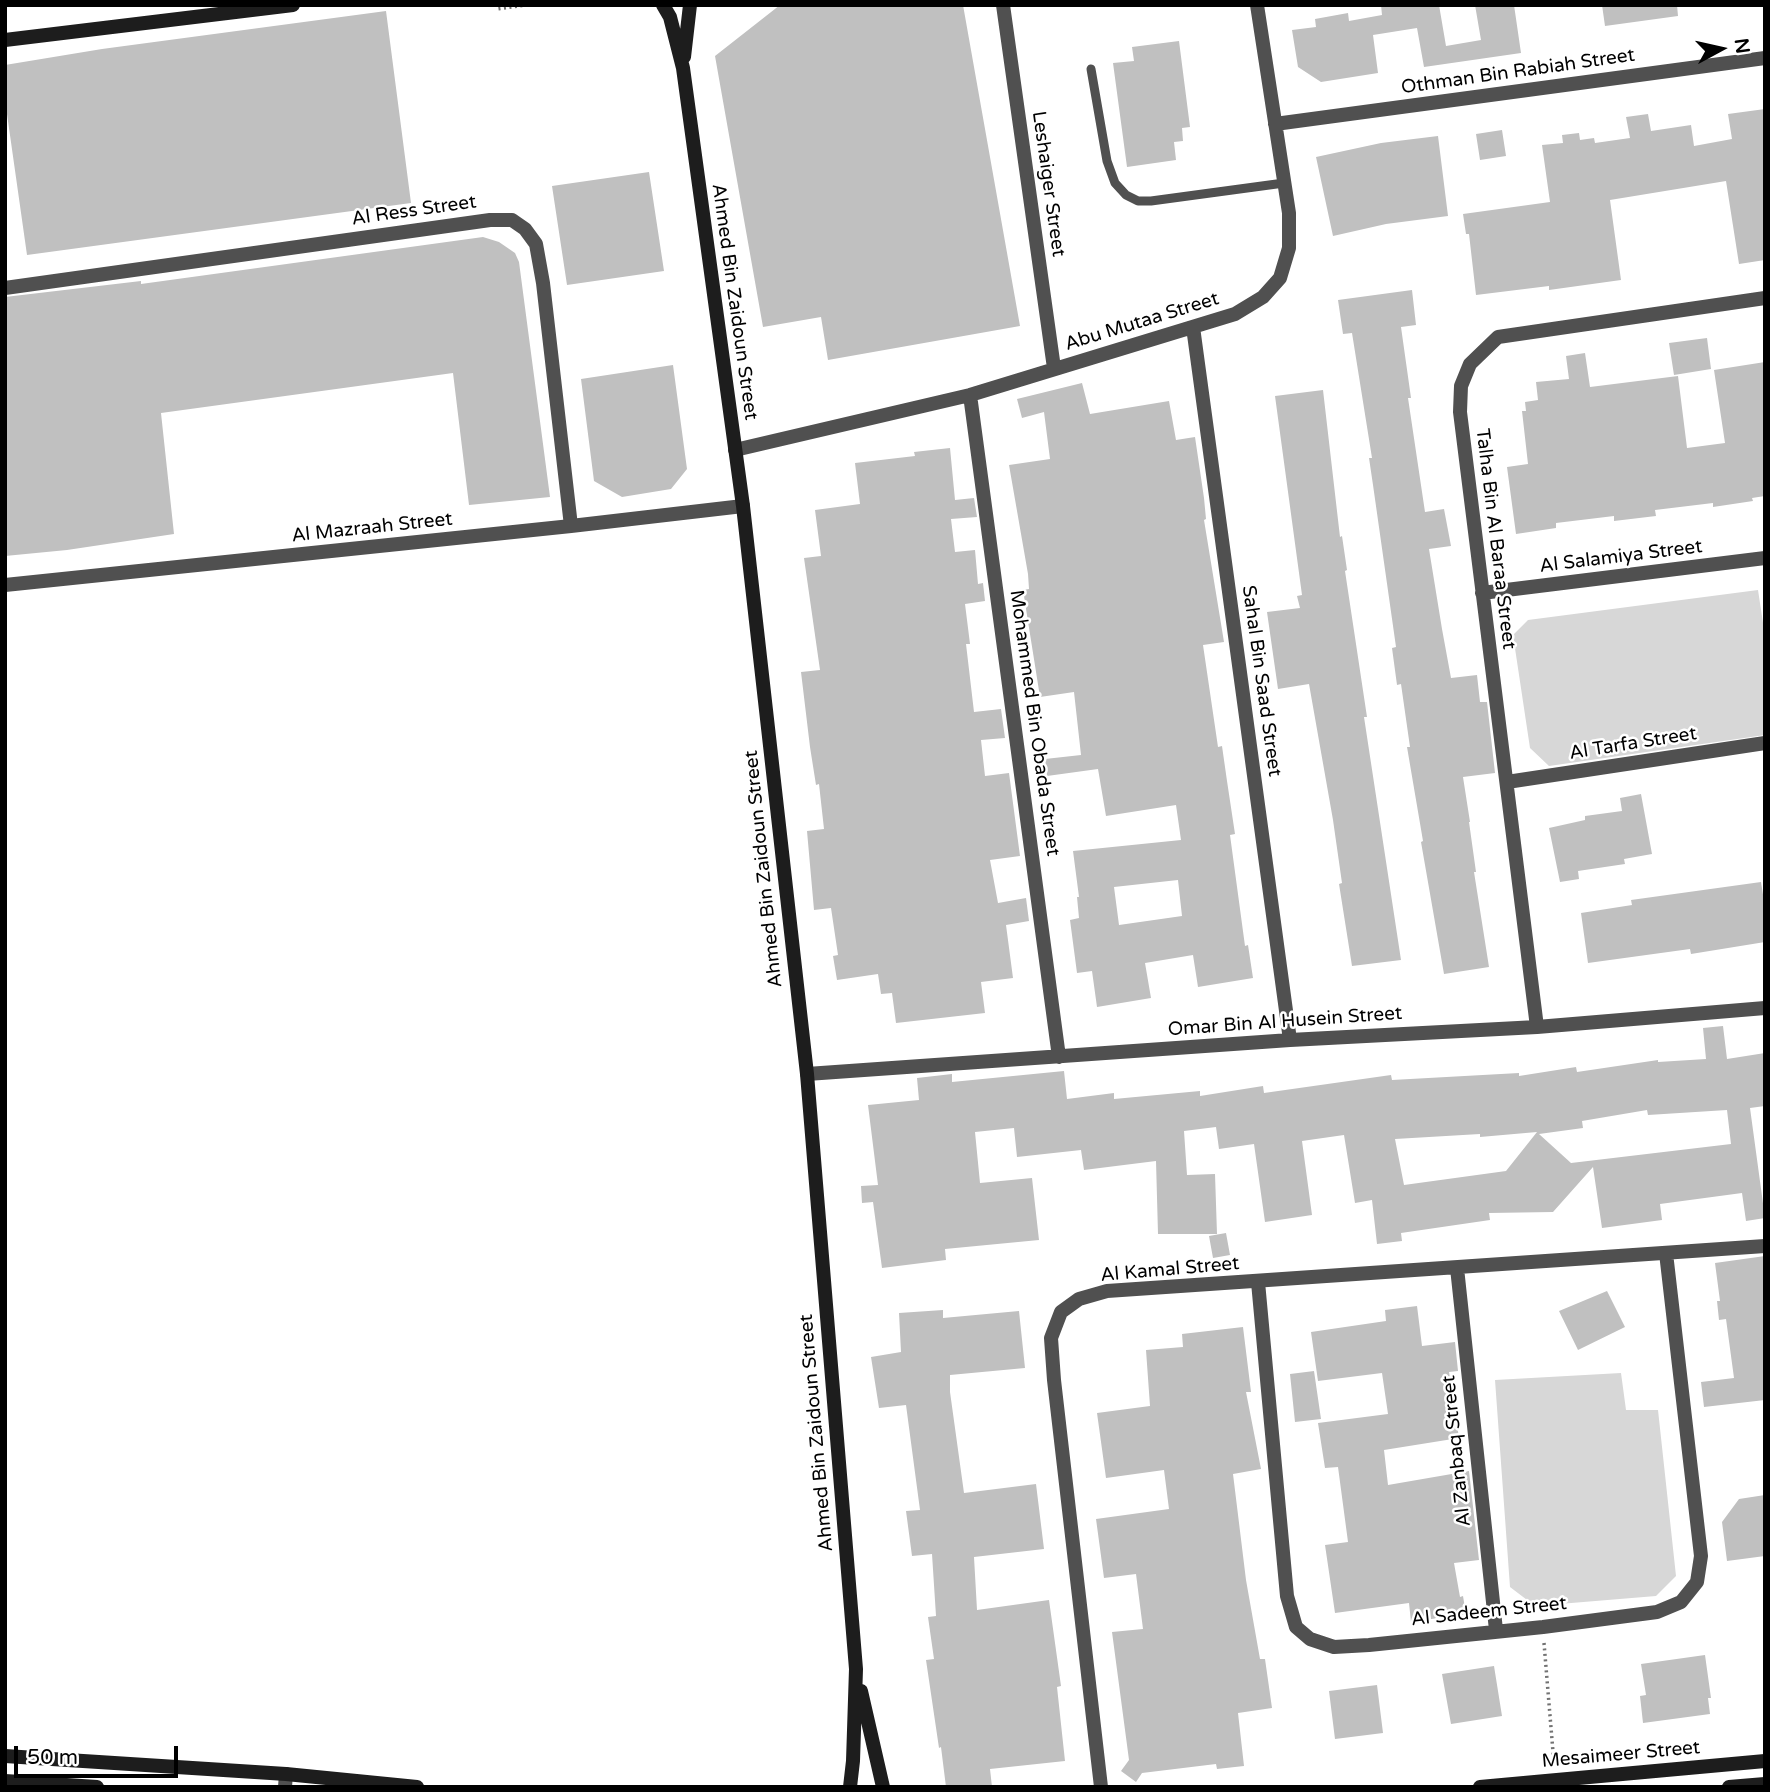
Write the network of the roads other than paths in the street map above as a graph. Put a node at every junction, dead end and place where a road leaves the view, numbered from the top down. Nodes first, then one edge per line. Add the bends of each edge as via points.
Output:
1 (293, 5) edge
2 (663, 5) edge
3 (690, 5) edge
4 (1003, 5) edge
5 (1256, 5) edge
6 (5, 40) edge
7 (1765, 58) edge
8 (683, 68) junction
9 (1091, 69) dead end
10 (1275, 124) junction
11 (1284, 183) junction
12 (5, 288) edge
13 (1765, 298) edge
14 (1193, 327) junction
15 (1054, 368) junction
16 (970, 395) junction
17 (736, 450) junction
18 (743, 506) junction
19 (572, 526) junction
20 (1765, 558) edge
21 (5, 584) edge
22 (1482, 593) junction
23 (1765, 743) edge
24 (1507, 782) junction
25 (1765, 1008) edge
26 (1537, 1027) junction
27 (1290, 1040) junction
28 (1059, 1057) junction
29 (807, 1074) junction
30 (1765, 1246) edge
31 (1666, 1253) junction
32 (1457, 1268) junction
33 (1258, 1282) junction
34 (1496, 1630) junction
35 (856, 1669) junction
36 (5, 1756) edge
37 (1765, 1762) edge
38 (5, 1781) edge
39 (285, 1781) edge
40 (1547, 1783) edge
41 (1765, 1784) edge
42 (97, 1787) edge
43 (417, 1787) edge
44 (850, 1787) edge
45 (883, 1787) edge
46 (1101, 1787) edge
47 (1480, 1787) edge
48 (1729, 1787) edge

1 - 6 street
2 - 8 street, Ahmed Bin Zaidoun Street
3 - 8 street, Ahmed Bin Zaidoun Street
4 - 15 street, Leshaiger Street
5 - 10 street, Abu Mutaa Street
7 - 10 street, Othman Bin Rabiah Street
8 - 17 street, Ahmed Bin Zaidoun Street
9 - 11 lane via 1107,162 1115,183 1126,195 1151,201
10 - 11 street, Abu Mutaa Street
11 - 14 street, Abu Mutaa Street via 1289,248 1280,278 1264,297 1235,314
12 - 19 street, Al Ress Street via 512,220 536,244 544,283
13 - 22 street, Talha Bin Al Baraa Street via 1498,337 1469,364 1461,386 1460,412
14 - 15 street, Abu Mutaa Street
14 - 27 street, Sahal Bin Saad Street
15 - 16 street, Abu Mutaa Street
16 - 17 street, Abu Mutaa Street
16 - 28 street, Mohammed Bin Obada Street
17 - 18 street, Ahmed Bin Zaidoun Street
18 - 19 street, Al Mazraah Street
18 - 29 street, Ahmed Bin Zaidoun Street
19 - 21 street, Al Mazraah Street
20 - 22 street, Al Salamiya Street
22 - 24 street, Talha Bin Al Baraa Street
23 - 24 street, Al Tarfa Street
24 - 26 street, Talha Bin Al Baraa Street
25 - 26 street, Omar Bin Al Husein Street
26 - 27 street, Omar Bin Al Husein Street
27 - 28 street, Omar Bin Al Husein Street
28 - 29 street, Omar Bin Al Husein Street
29 - 35 street, Ahmed Bin Zaidoun Street
30 - 31 street, Al Kamal Street
31 - 32 street, Al Kamal Street
31 - 34 street, Al Sadeem Street via 1701,1556 1697,1582 1681,1602 1657,1612
32 - 33 street, Al Kamal Street
32 - 34 street, Al Zanbaq Street
33 - 34 street, Al Sadeem Street via 1287,1596 1296,1627 1310,1639 1334,1647
33 - 46 street, Al Kamal Street via 1107,1291 1079,1299 1061,1312 1051,1338
35 - 44 street, Ahmed Bin Zaidoun Street
35 - 45 street, Ahmed Bin Zaidoun Street
36 - 39 street
37 - 40 street, Mesaimeer Street
38 - 42 street
39 - 43 street
40 - 47 street, Mesaimeer Street
41 - 48 street

